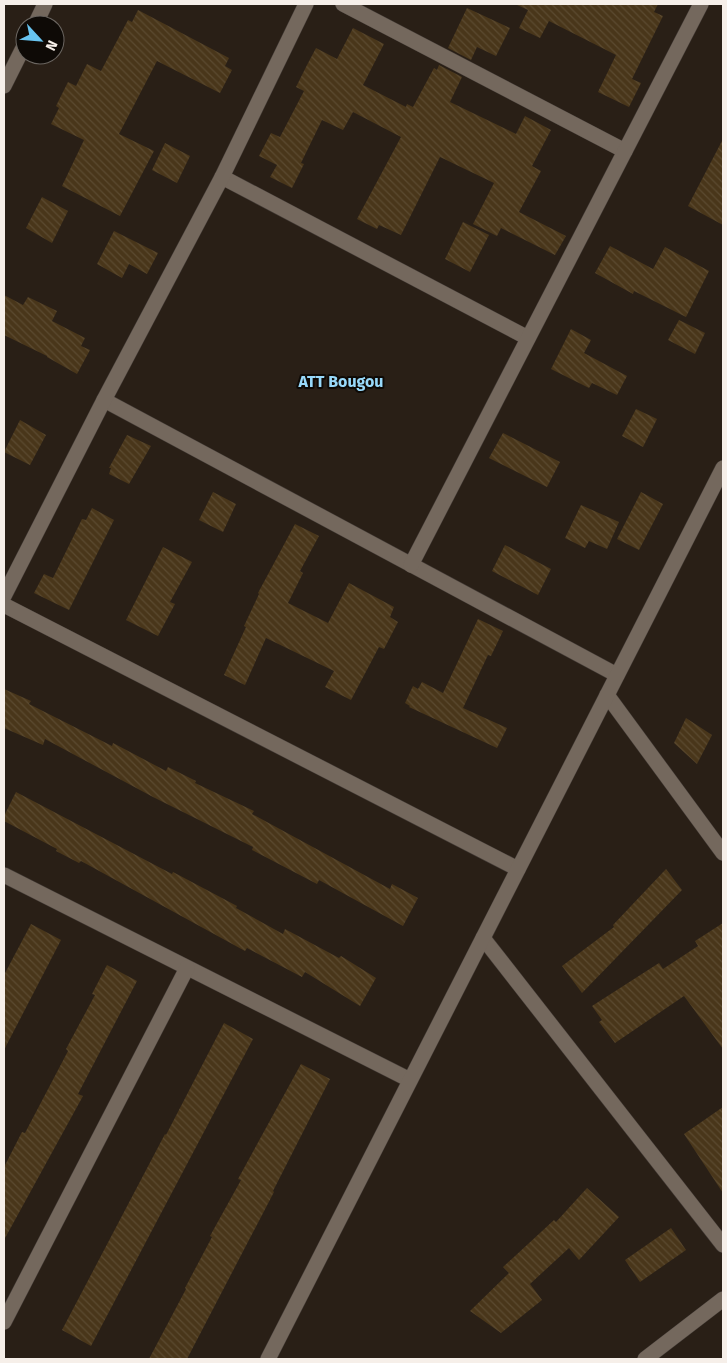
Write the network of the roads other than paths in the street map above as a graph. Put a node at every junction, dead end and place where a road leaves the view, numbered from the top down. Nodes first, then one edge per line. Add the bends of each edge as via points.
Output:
1 (306, 4) edge
2 (343, 4) edge
3 (700, 4) edge
4 (15, 64) edge
5 (4, 86) edge
6 (625, 151) junction
7 (222, 177) junction
8 (528, 338) junction
9 (104, 400) junction
10 (723, 468) edge
11 (411, 565) junction
12 (4, 596) edge
13 (4, 605) edge
14 (617, 675) junction
15 (607, 695) junction
16 (723, 853) edge
17 (518, 869) junction
18 (4, 875) edge
19 (483, 938) junction
20 (187, 968) junction
21 (410, 1080) junction
22 (723, 1245) edge
23 (723, 1299) edge
24 (4, 1322) edge
25 (268, 1359) edge
26 (645, 1359) edge

1 - 7 street
2 - 6 street
3 - 6 street
4 - 5 street
6 - 8 street
7 - 8 street
7 - 9 street
8 - 11 street
9 - 11 street
9 - 12 street
10 - 14 street
11 - 14 street
13 - 17 street
14 - 15 street
15 - 16 street
15 - 17 street
17 - 19 street
18 - 20 street
19 - 21 street
19 - 22 street
20 - 21 street
20 - 24 street
21 - 25 street
23 - 26 street

